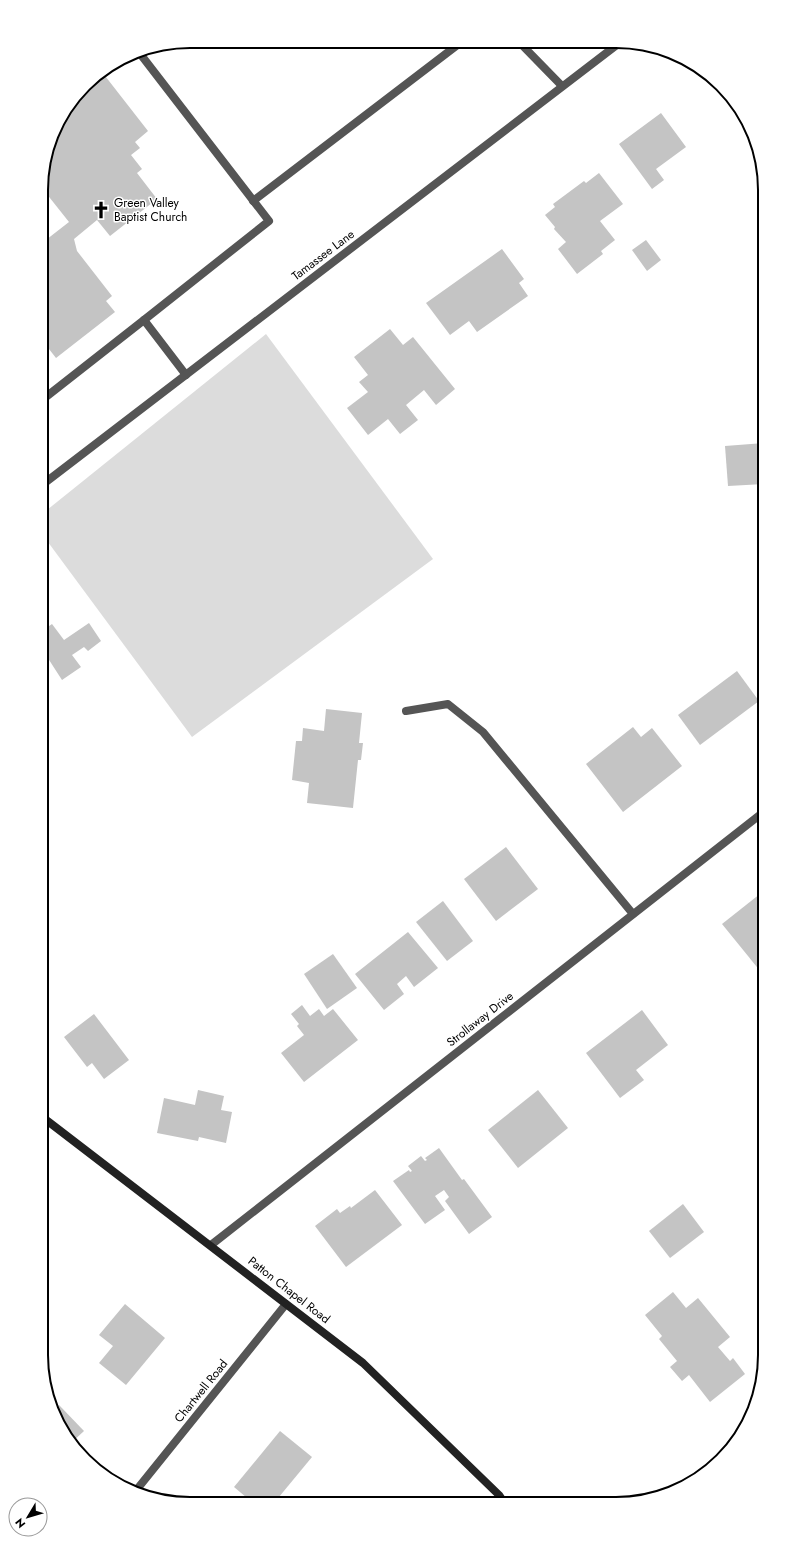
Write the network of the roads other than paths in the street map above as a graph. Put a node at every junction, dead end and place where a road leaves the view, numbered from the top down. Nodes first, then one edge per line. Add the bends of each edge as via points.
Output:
1 (453, 48) edge
2 (525, 48) edge
3 (613, 48) edge
4 (142, 57) edge
5 (562, 86) junction
6 (253, 201) junction
7 (144, 320) junction
8 (186, 375) junction
9 (48, 395) edge
10 (48, 480) edge
11 (406, 711) dead end
12 (758, 816) edge
13 (633, 914) junction
14 (48, 1121) edge
15 (211, 1245) junction
16 (286, 1304) junction
17 (139, 1487) edge
18 (500, 1497) edge

1 - 6 street
2 - 5 street
3 - 5 street, Tamassee Lane
4 - 6 street
5 - 8 street, Tamassee Lane
6 - 7 street via 269,221
7 - 8 street
7 - 9 street
8 - 10 street, Tamassee Lane
11 - 13 street via 448,704 483,732
12 - 13 street, Strollaway Drive
13 - 15 street, Strollaway Drive
14 - 15 street, Patton Chapel Road
15 - 16 street, Patton Chapel Road
16 - 17 street, Chartwell Road
16 - 18 street, Patton Chapel Road via 363,1363

